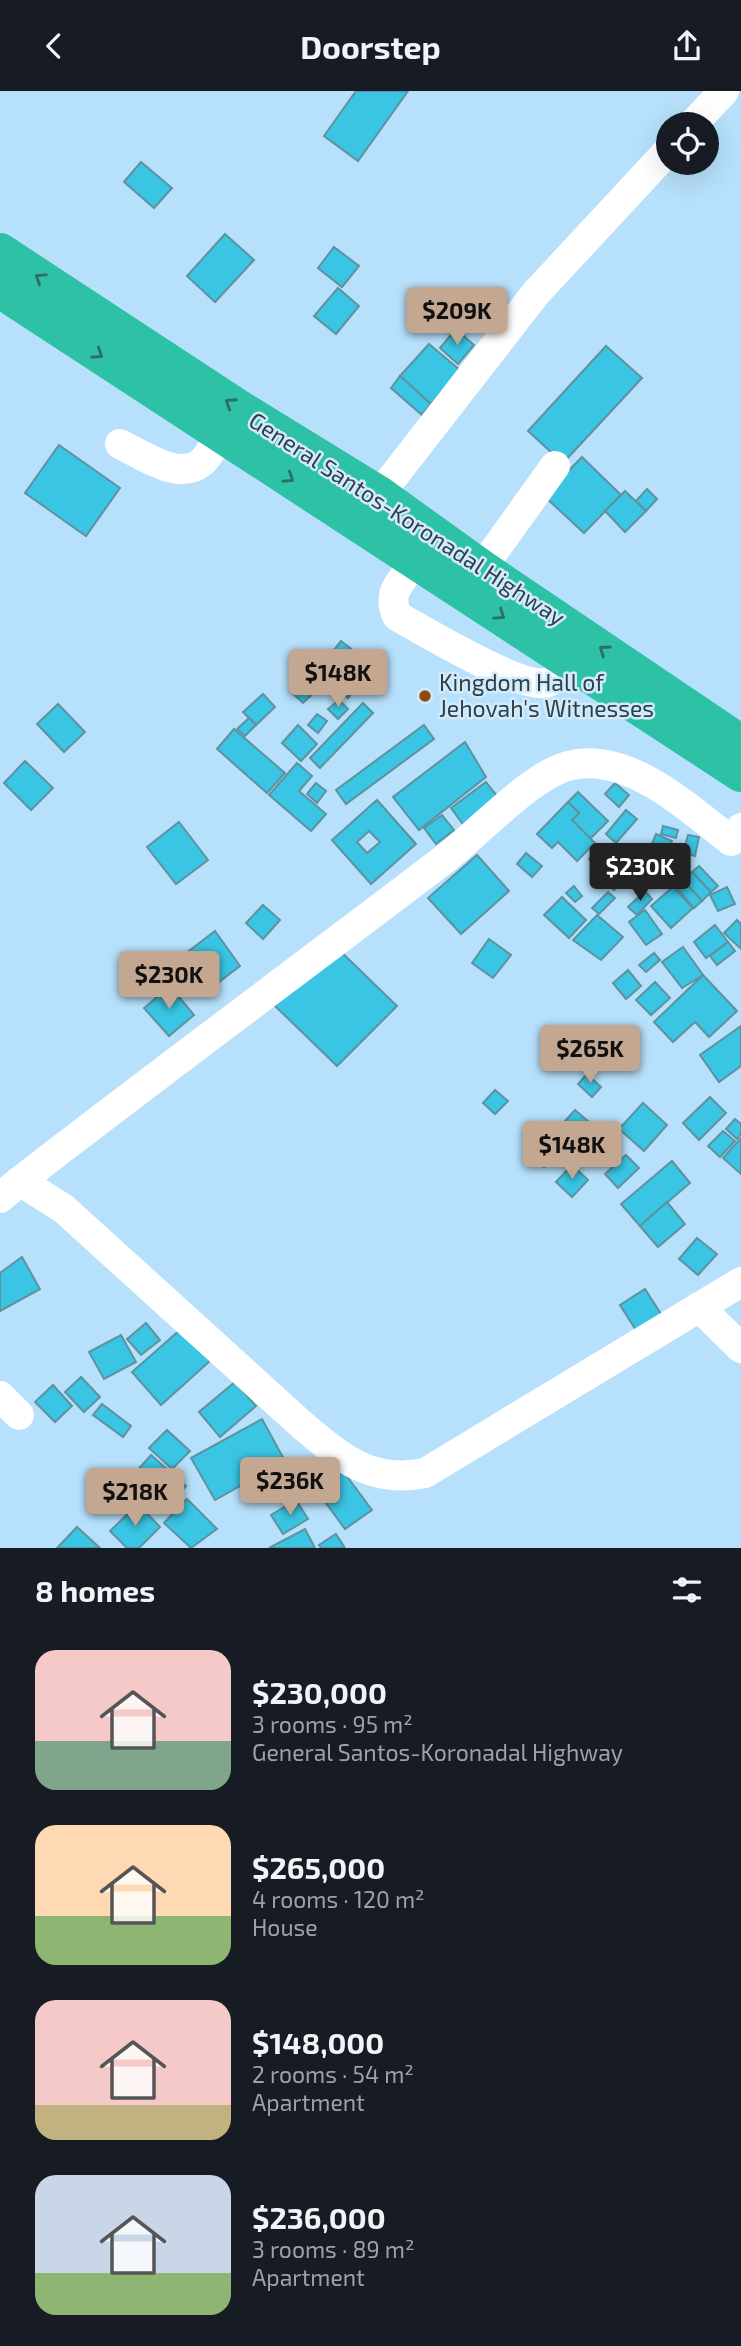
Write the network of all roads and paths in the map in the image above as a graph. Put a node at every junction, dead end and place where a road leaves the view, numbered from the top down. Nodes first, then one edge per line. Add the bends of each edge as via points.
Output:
1 (724, 91) edge
2 (704, 112) edge
3 (656, 164) edge
4 (0, 251) edge
5 (0, 289) edge
6 (221, 435) junction
7 (120, 443) dead end
8 (555, 466) dead end
9 (379, 495) junction
10 (417, 560) junction
11 (473, 581) junction
12 (570, 662) junction
13 (741, 744) edge
14 (741, 773) edge
15 (738, 840) edge
16 (10, 1190) edge
17 (741, 1282) edge
18 (699, 1307) junction
19 (741, 1348) edge

1 - 2 street
3 - 9 street via 536,293
9 -> 4 highway, General Santos-Koronadal Highway
5 -> 6 highway, General Santos-Koronadal Highway
6 - 7 street via 202,462 188,468 169,468
6 -> 10 highway, General Santos-Koronadal Highway
8 - 11 street
9 - 11 highway, General Santos-Koronadal Highway
10 - 11 highway, General Santos-Koronadal Highway
10 - 12 street via 392,595 397,616 534,684 550,682
11 -> 12 highway, General Santos-Koronadal Highway
13 -> 11 highway, General Santos-Koronadal Highway
12 - 14 highway, General Santos-Koronadal Highway
15 - 16 street via 635,774 587,764 566,766 520,796 457,850
16 - 18 street via 64,1209 338,1455 388,1476 425,1473
17 - 18 street
18 - 19 street

